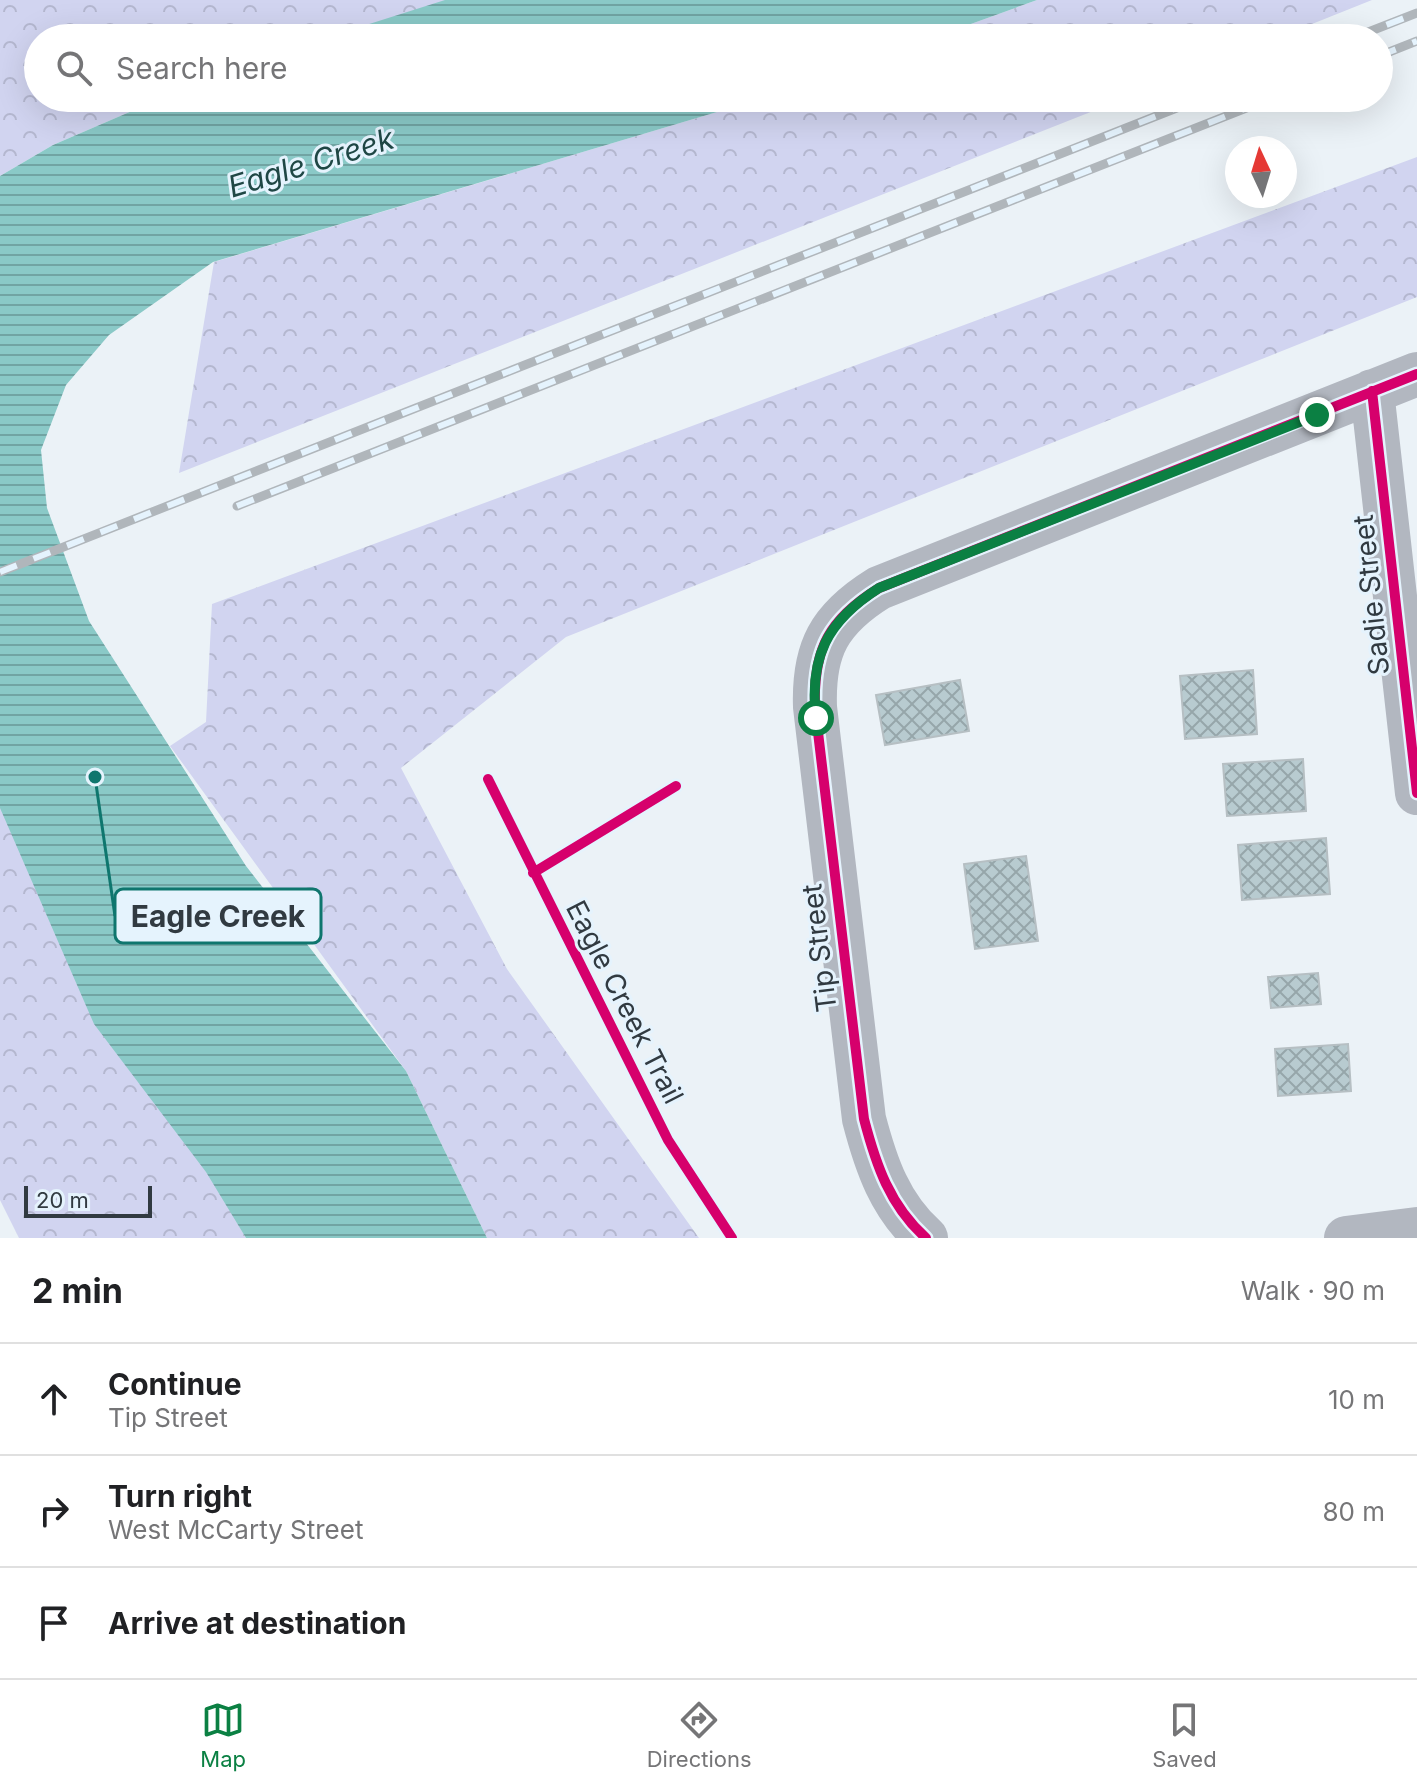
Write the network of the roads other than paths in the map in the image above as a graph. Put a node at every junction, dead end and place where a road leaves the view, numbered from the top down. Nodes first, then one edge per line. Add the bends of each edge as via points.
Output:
1 (1417, 374) edge
2 (1372, 391) junction
3 (1417, 793) edge
4 (1417, 1229) edge
5 (926, 1238) edge
6 (1346, 1238) edge

1 - 2 street
2 - 3 street, Sadie Street
2 - 5 street, Tip Street via 879,588 849,607 827,636 814,672 815,707 864,1119 878,1173
4 - 6 street

